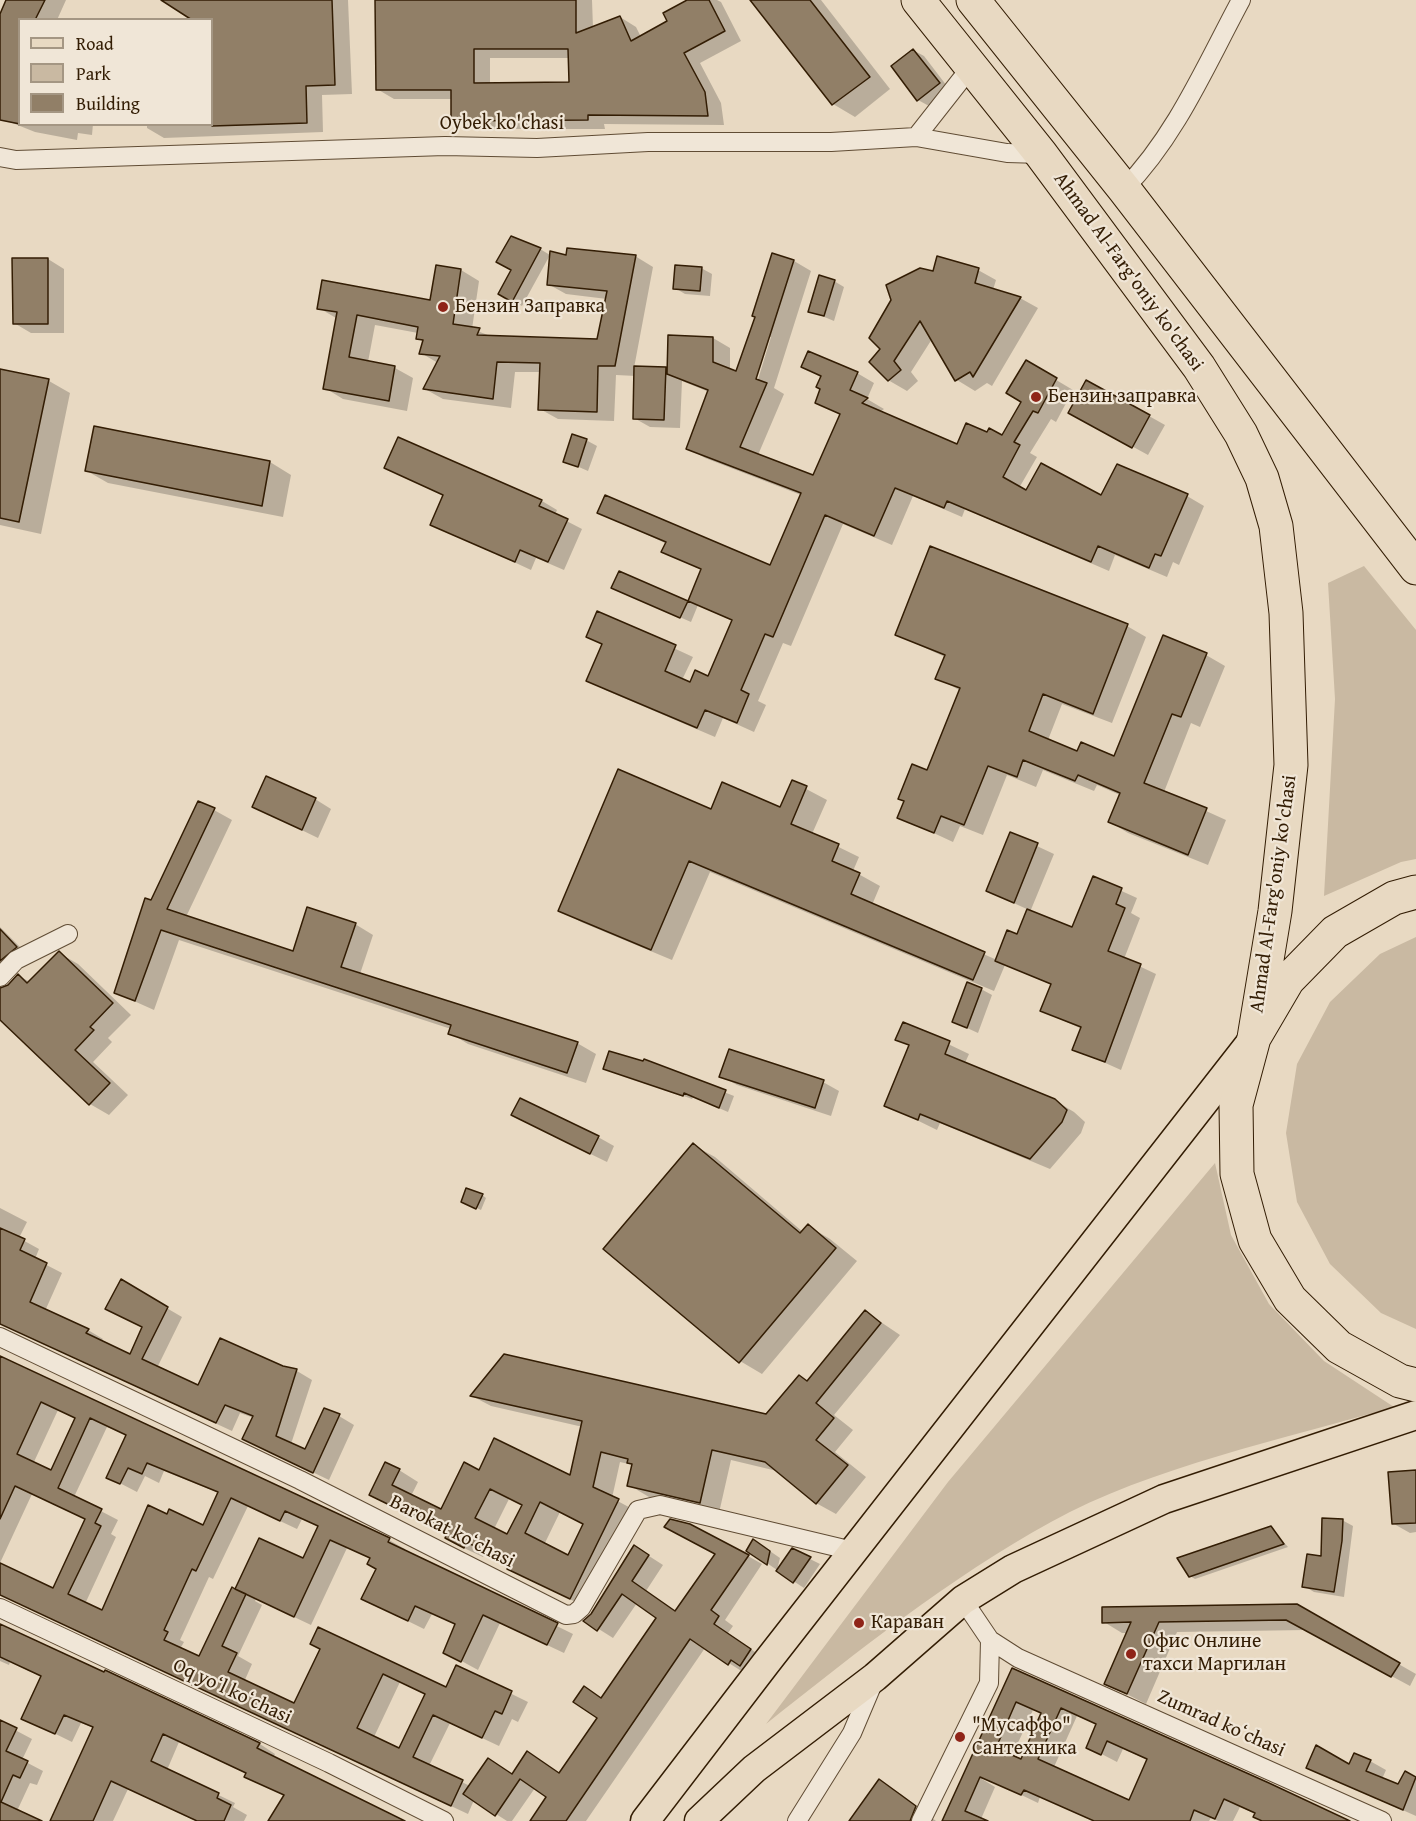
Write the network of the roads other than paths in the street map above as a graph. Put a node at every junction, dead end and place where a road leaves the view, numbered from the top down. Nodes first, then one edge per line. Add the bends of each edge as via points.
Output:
1 (918, 0) edge
2 (973, 0) edge
3 (1241, 0) edge
4 (971, 67) junction
5 (916, 137) junction
6 (1041, 154) junction
7 (0, 157) edge
8 (1124, 189) junction
9 (1416, 568) edge
10 (1416, 892) edge
11 (68, 934) dead end
12 (0, 976) edge
13 (1254, 1038) junction
14 (0, 1337) edge
15 (1416, 1385) edge
16 (1416, 1415) edge
17 (853, 1551) junction
18 (963, 1600) junction
19 (0, 1608) edge
20 (990, 1640) junction
21 (876, 1677) junction
22 (437, 1819) edge
23 (645, 1821) edge
24 (699, 1821) edge
25 (797, 1821) edge
26 (921, 1821) edge
27 (1383, 1821) edge

1 - 4 highway, Ahmad Al-Farg'oniy ko'chasi
2 - 8 highway
3 - 8 street via 1149,163
4 - 5 street
4 - 6 highway, Ahmad Al-Farg'oniy ko'chasi
5 - 6 street, Oybek ko'chasi via 1007,153
5 - 7 street, Oybek ko'chasi via 537,148 445,146 16,160
6 - 13 highway, Ahmad Al-Farg'oniy ko'chasi via 1199,367 1262,478 1276,526 1286,624 1291,765 1275,911
8 - 9 highway
10 - 13 highway via 1394,898 1335,932 1288,980
11 - 12 street via 16,960
13 - 15 highway via 1236,1105 1236,1139 1237,1174 1255,1240 1290,1299 1340,1347 1400,1381
13 - 17 main road
14 - 17 street, Barokat koʻchasi via 300,1480 566,1615 581,1608 638,1510 660,1505
16 - 18 main road via 1164,1499 1013,1569
17 - 23 main road
18 - 20 street, Zumrad koʻchasi
18 - 21 main road
19 - 22 street, Oq yoʻl koʻchasi
20 - 26 street via 989,1683
20 - 27 street, Zumrad koʻchasi via 1018,1658
21 - 24 main road via 754,1769
21 - 25 street via 852,1733

